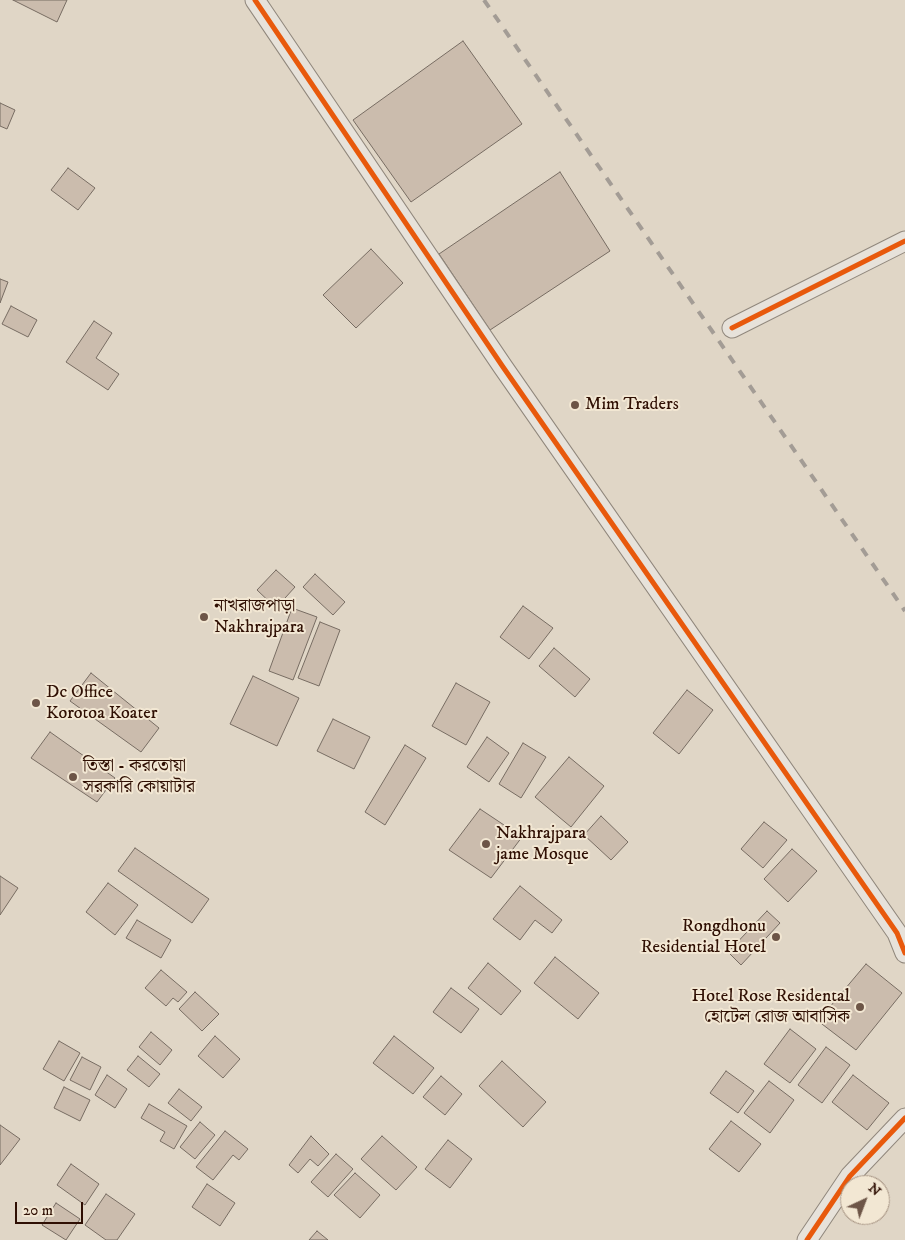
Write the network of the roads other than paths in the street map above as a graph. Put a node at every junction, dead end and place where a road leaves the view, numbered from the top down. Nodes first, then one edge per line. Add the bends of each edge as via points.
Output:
1 (256, 0) edge
2 (905, 241) edge
3 (732, 328) dead end
4 (905, 953) edge
5 (905, 1118) edge
6 (807, 1240) edge

1 - 4 street via 509,375 897,933
2 - 3 street
5 - 6 street via 850,1176

